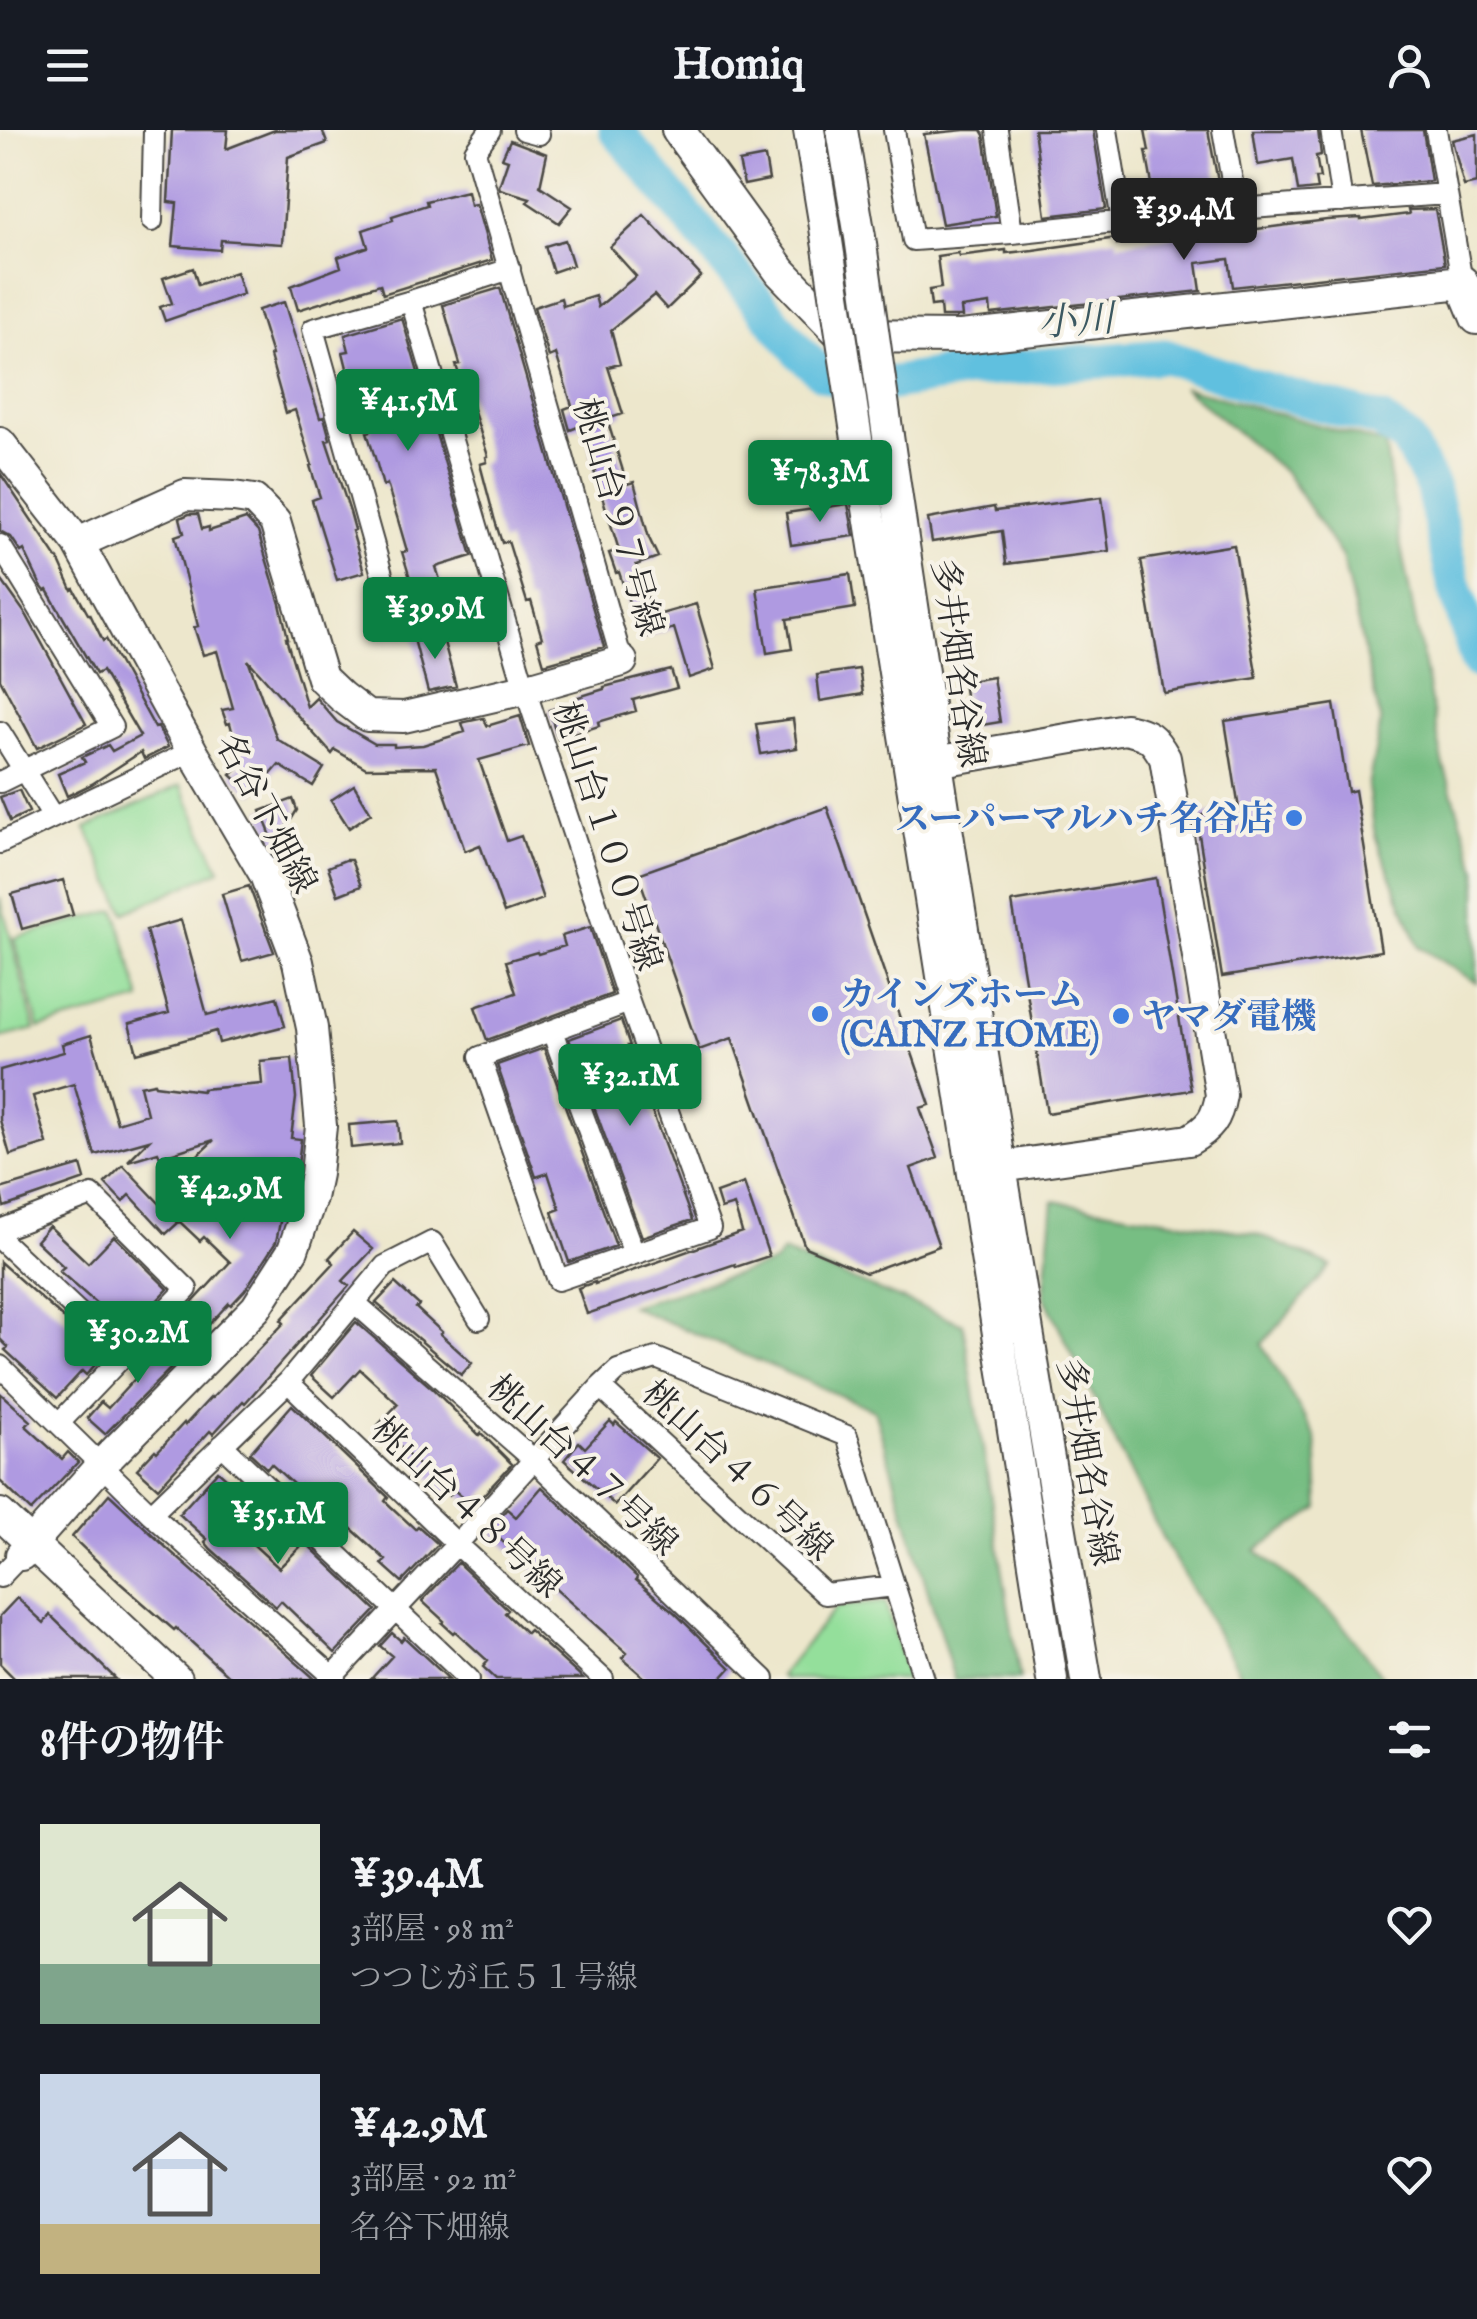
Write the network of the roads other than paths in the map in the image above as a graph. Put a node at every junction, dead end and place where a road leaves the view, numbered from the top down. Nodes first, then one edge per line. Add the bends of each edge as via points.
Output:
1 (490, 130) edge
2 (678, 130) edge
3 (809, 130) edge
4 (842, 130) edge
5 (894, 130) edge
6 (996, 130) edge
7 (1108, 130) edge
8 (1223, 130) edge
9 (1331, 130) edge
10 (1436, 130) edge
11 (154, 132) edge
12 (1446, 194) junction
13 (1342, 202) junction
14 (1237, 209) junction
15 (152, 221) dead end
16 (1122, 221) junction
17 (1012, 233) junction
18 (510, 269) junction
19 (1462, 282) junction
20 (411, 301) junction
21 (1477, 318) edge
22 (0, 443) edge
23 (78, 543) junction
24 (0, 545) edge
25 (497, 599) junction
26 (622, 661) joint
27 (525, 689) junction
28 (0, 732) edge
29 (192, 751) junction
30 (923, 764) junction
31 (24, 772) junction
32 (0, 782) edge
33 (53, 817) junction
34 (0, 843) edge
35 (628, 1002) junction
36 (552, 1031) junction
37 (1000, 1168) junction
38 (0, 1230) edge
39 (0, 1239) edge
40 (634, 1254) junction
41 (354, 1302) junction
42 (479, 1319) dead end
43 (124, 1355) junction
44 (0, 1366) edge
45 (288, 1382) junction
46 (600, 1387) junction
47 (60, 1422) junction
48 (222, 1445) junction
49 (534, 1460) junction
50 (102, 1464) junction
51 (0, 1514) edge
52 (151, 1514) junction
53 (457, 1544) junction
54 (13, 1552) edge
55 (894, 1586) junction
56 (395, 1610) junction
57 (335, 1677) edge
58 (759, 1678) edge
59 (153, 1679) edge
60 (176, 1679) edge
61 (469, 1679) edge
62 (603, 1679) edge
63 (924, 1679) edge
64 (1052, 1679) edge
65 (1086, 1679) edge

1 - 18 street, 桃山台９７号線 via 475,151
2 - 19 main road via 781,272 843,336 961,338
3 - 30 street, 多井畑名谷線, bridge via 857,440
4 - 30 street, 多井畑名谷線, bridge via 888,436
5 - 17 street via 912,240
6 - 17 street
7 - 16 street
8 - 14 street
9 - 13 street
10 - 12 street
11 - 15 street
12 - 13 street
12 - 19 street
13 - 14 street
14 - 16 street
16 - 17 street
18 - 20 street
18 - 26 street, 桃山台９７号線
19 - 21 main road
20 - 25 street, 桃山台１００号線
20 - 25 street via 314,329 397,628
22 - 23 street, 名谷下畑線
23 - 27 street, 桃山台９７号線 via 185,496 254,500 275,522 322,678 368,716 404,717
23 - 29 street, 名谷下畑線
24 - 31 street via 112,727
25 - 27 street, 桃山台１００号線
26 - 27 street, 桃山台９７号線
27 - 35 street, 桃山台１００号線
28 - 31 street
29 - 33 street
29 - 50 street, 名谷下畑線 via 266,875 298,962 318,1092 316,1174 293,1250 256,1308
30 - 37 street, 多井畑名谷線
30 - 37 street via 1125,729 1154,740 1165,758 1220,1094 1217,1114 1208,1130 1189,1140
30 - 64 street, 多井畑名谷線 via 971,1173
31 - 32 street
31 - 33 street
33 - 34 street
35 - 36 street, 桃山台１００号線
35 - 40 street, 桃山台１００号線 via 710,1228
36 - 40 street
36 - 40 street, 桃山台１００号線 via 480,1056 558,1280
37 - 65 street, 多井畑名谷線
38 - 43 street via 92,1195 188,1289
39 - 43 street
41 - 42 street via 384,1266 432,1242
41 - 45 street
41 - 49 street, 桃山台４７号線
43 - 47 street
44 - 47 street
45 - 48 street
45 - 53 street, 桃山台４８号線
46 - 49 street
46 - 55 street, 桃山台４６号線 via 825,1594
46 - 55 street via 618,1370 656,1358 846,1436
47 - 50 street
48 - 52 street
48 - 56 street
49 - 53 street
49 - 58 street, 桃山台４７号線
50 - 52 street
50 - 54 street, 名谷下畑線
51 - 54 street
52 - 57 street
53 - 56 street
53 - 62 street, 桃山台４８号線
54 - 59 street
54 - 60 street
55 - 63 street
56 - 57 street
56 - 61 street

